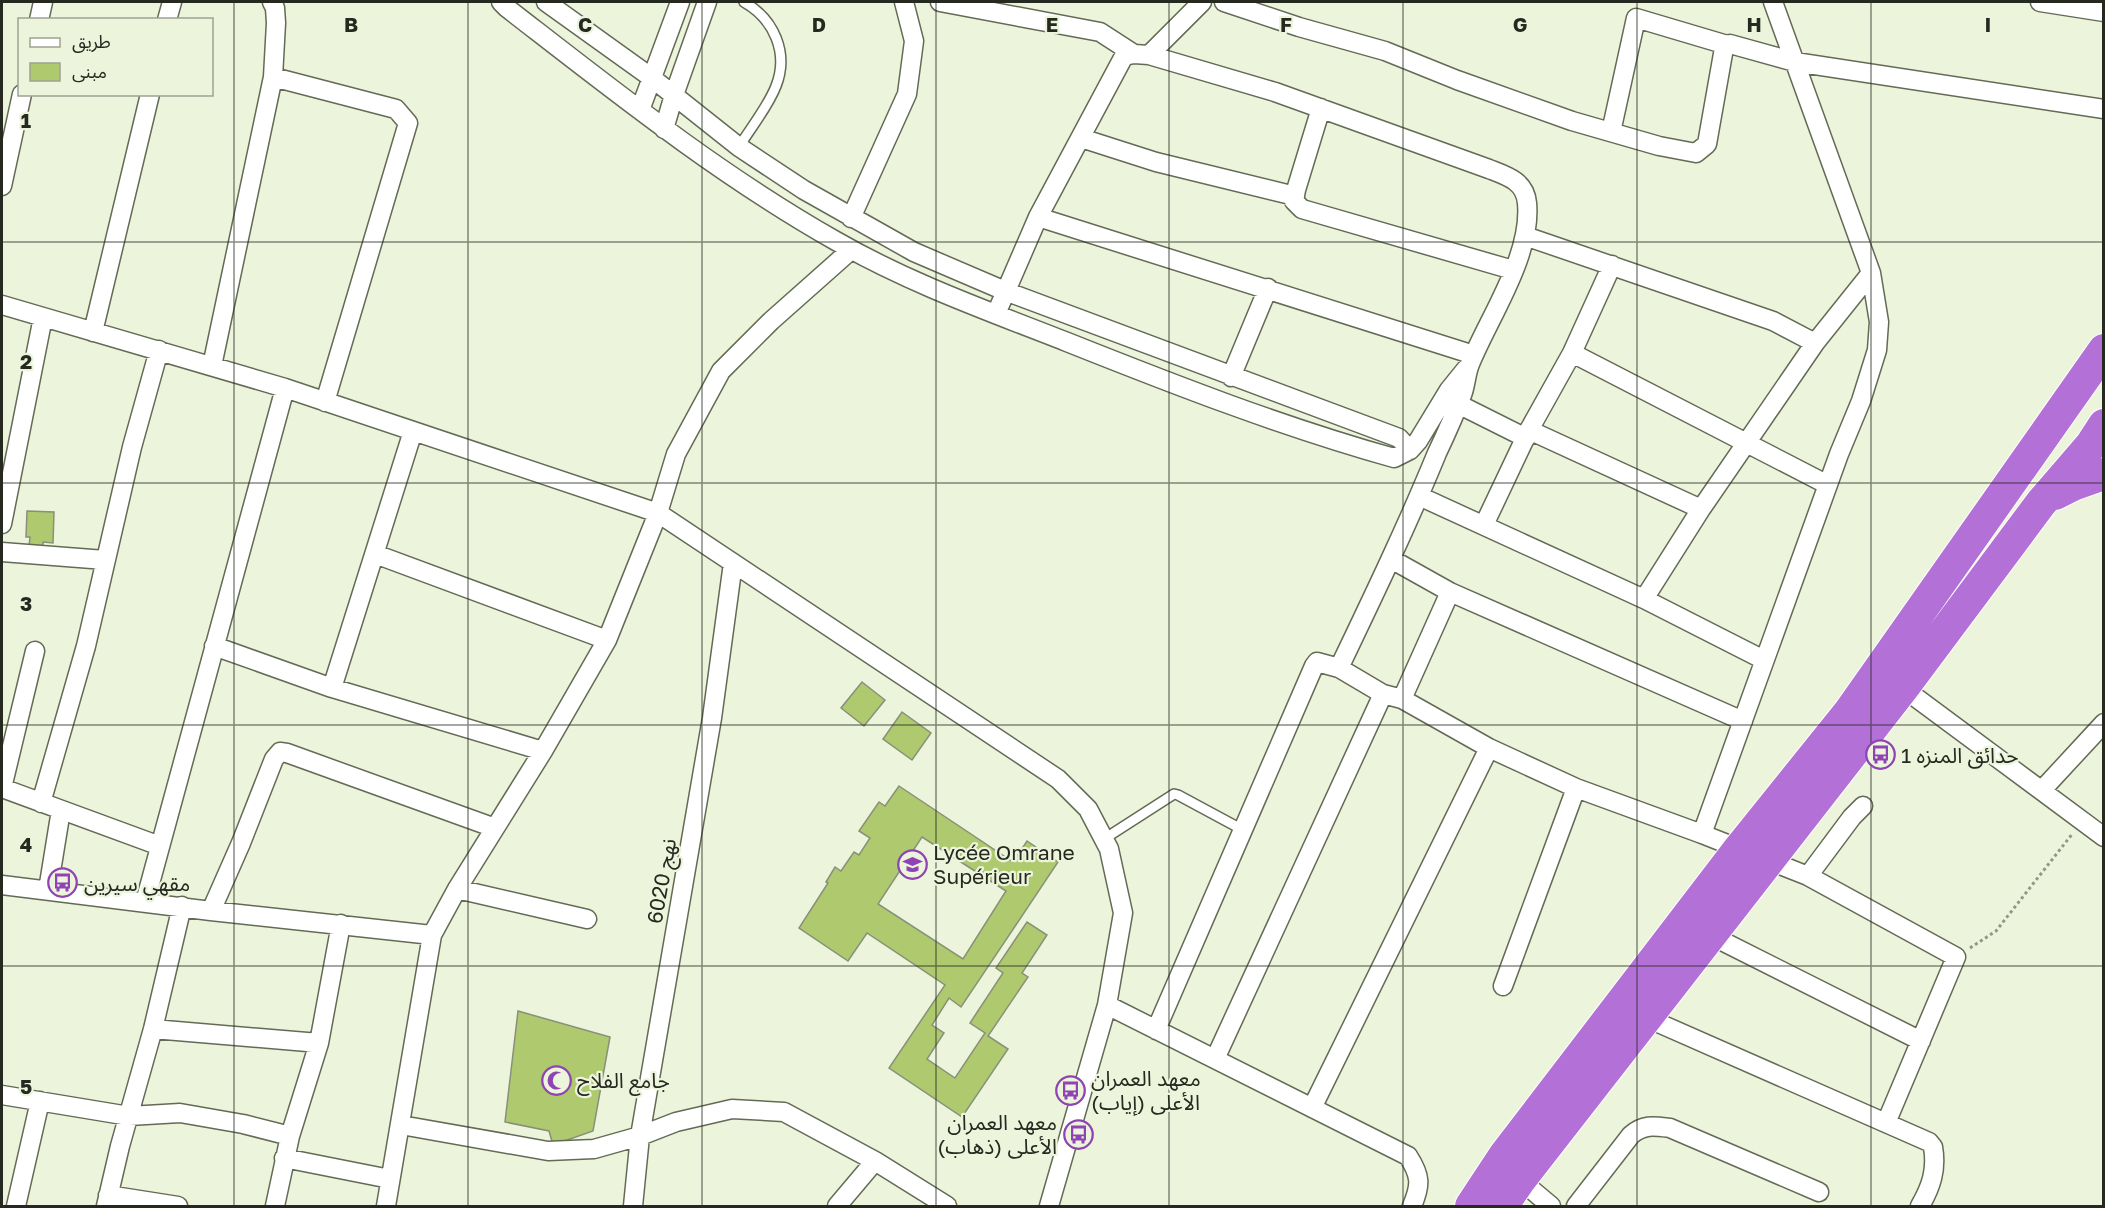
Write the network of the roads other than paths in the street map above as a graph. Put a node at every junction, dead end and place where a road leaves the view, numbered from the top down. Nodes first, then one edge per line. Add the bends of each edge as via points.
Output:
1 (43, 2) edge
2 (172, 2) edge
3 (272, 2) edge
4 (546, 2) edge
5 (680, 2) edge
6 (707, 2) edge
7 (744, 2) edge
8 (904, 2) edge
9 (940, 2) edge
10 (1202, 2) edge
11 (1224, 2) edge
12 (1773, 2) edge
13 (2040, 2) edge
14 (504, 5) edge
15 (1637, 10) edge
16 (2103, 12) edge
17 (39, 18) edge
18 (168, 18) edge
19 (1726, 45) junction
20 (1142, 54) junction
21 (1795, 62) junction
22 (273, 77) junction
23 (652, 78) junction
24 (674, 95) junction
25 (22, 96) edge
26 (150, 96) edge
27 (1321, 108) junction
28 (2103, 109) edge
29 (640, 110) junction
30 (664, 129) junction
31 (1611, 132) junction
32 (1081, 138) junction
33 (739, 147) junction
34 (2, 186) edge
35 (1295, 196) junction
36 (1038, 217) junction
37 (851, 218) junction
38 (1524, 236) junction
39 (851, 250) junction
40 (1612, 265) junction
41 (1513, 270) junction
42 (1871, 273) junction
43 (1268, 288) junction
44 (1005, 291) junction
45 (2, 305) edge
46 (996, 314) junction
47 (43, 317) junction
48 (93, 332) junction
49 (1815, 343) junction
50 (159, 350) junction
51 (2103, 350) edge
52 (1572, 352) junction
53 (2103, 358) edge
54 (1472, 360) junction
55 (212, 366) junction
56 (1231, 377) junction
57 (285, 388) junction
58 (325, 402) junction
59 (1458, 404) junction
60 (2057, 417) junction
61 (2096, 423) edge
62 (413, 431) junction
63 (1527, 434) junction
64 (1746, 442) junction
65 (1410, 450) junction
66 (2103, 474) edge
67 (1828, 485) junction
68 (1419, 496) junction
69 (2041, 503) junction
70 (1701, 509) junction
71 (658, 513) junction
72 (2, 524) edge
73 (1484, 525) junction
74 (2, 552) edge
75 (375, 554) junction
76 (1391, 559) junction
77 (105, 560) junction
78 (733, 562) junction
79 (1450, 592) junction
80 (1644, 599) junction
81 (607, 640) junction
82 (214, 646) junction
83 (35, 651) dead end
84 (1764, 660) junction
85 (1339, 668) junction
86 (332, 688) junction
87 (1903, 688) junction
88 (1383, 694) junction
89 (1402, 699) junction
90 (1743, 722) junction
91 (2103, 723) edge
92 (1489, 748) junction
93 (543, 752) junction
94 (2, 788) edge
95 (1576, 788) junction
96 (2042, 790) junction
97 (41, 803) junction
98 (1863, 806) dead end
99 (61, 810) junction
100 (495, 828) junction
101 (1243, 830) junction
102 (1702, 834) junction
103 (2103, 834) edge
104 (1104, 839) junction
105 (160, 846) junction
106 (1753, 855) junction
107 (1808, 876) junction
108 (2, 885) edge
109 (457, 889) junction
110 (48, 890) junction
111 (145, 902) junction
112 (182, 906) junction
113 (212, 911) junction
114 (587, 919) dead end
115 (341, 924) junction
116 (432, 934) junction
117 (1710, 935) junction
118 (1503, 986) dead end
119 (1107, 1005) junction
120 (1647, 1018) junction
121 (153, 1029) junction
122 (1156, 1030) junction
123 (1921, 1041) junction
124 (319, 1043) junction
125 (1215, 1059) junction
126 (2, 1095) edge
127 (40, 1101) junction
128 (1312, 1108) junction
129 (129, 1116) junction
130 (1886, 1123) junction
131 (401, 1125) junction
132 (290, 1136) junction
133 (640, 1136) junction
134 (284, 1158) junction
135 (875, 1161) junction
136 (390, 1179) junction
137 (1520, 1180) junction
138 (1820, 1191) dead end
139 (107, 1201) edge
140 (16, 1206) edge
141 (178, 1206) edge
142 (274, 1206) edge
143 (386, 1206) edge
144 (633, 1206) edge
145 (837, 1206) edge
146 (947, 1206) edge
147 (1049, 1206) edge
148 (1412, 1206) edge
149 (1471, 1206) edge
150 (1502, 1206) edge
151 (1551, 1206) edge
152 (1576, 1206) edge
153 (1920, 1206) edge

1 - 17 street
2 - 18 street
3 - 22 street via 276,23
4 - 23 street
5 - 23 street
6 - 24 street
7 - 33 lane via 762,14 774,33 781,65 776,87
8 - 37 street via 914,41 907,94
9 - 20 street via 1100,32
10 - 20 street
11 - 31 street via 1385,51 1498,95
12 - 21 street
13 - 16 street
14 - 29 street
15 - 19 street
15 - 31 street
19 - 21 street
19 - 31 street via 1707,144 1701,150 1696,153
20 - 27 street
20 - 32 street via 1124,56
21 - 28 street
21 - 42 street
22 - 55 street
22 - 58 street via 396,109 408,123
23 - 24 street
23 - 29 street
24 - 30 street
24 - 33 street
25 - 34 street
26 - 48 street
27 - 35 street
27 - 38 street via 1509,177 1525,192
29 - 30 street
30 - 39 street
32 - 35 street via 1156,162
32 - 36 street
33 - 37 street
35 - 41 street via 1294,201 1302,209
36 - 43 street
36 - 44 street
37 - 44 street via 914,252
38 - 40 street
38 - 41 street
39 - 46 street
39 - 71 street via 721,370 676,454
40 - 49 street via 1773,321
40 - 52 street
41 - 54 street
42 - 49 street
42 - 67 street via 1880,322 1877,350
43 - 54 street
43 - 56 street
44 - 46 street
44 - 56 street
45 - 47 street
46 - 65 street via 1242,410 1394,458
47 - 48 street
47 - 72 street
48 - 50 street
49 - 64 street
50 - 55 street
50 - 77 street
51 - 60 highway
52 - 63 street
52 - 64 street
53 - 61 highway
54 - 59 street
54 - 65 street
55 - 57 street
56 - 65 street via 1399,438
57 - 58 street
57 - 82 street
58 - 62 street
59 - 63 street
59 - 68 street
60 - 61 highway via 2071,411
60 - 106 highway
61 - 69 highway
62 - 71 street
62 - 75 street
63 - 70 street
63 - 73 street
64 - 67 street
64 - 70 street
66 - 69 highway
67 - 84 street
68 - 73 street
68 - 76 street
69 - 87 highway
70 - 80 street
71 - 78 street
71 - 81 street
73 - 80 street
74 - 77 street
75 - 81 street
75 - 86 street
76 - 79 street
76 - 85 street
77 - 97 street via 86,646
78 - 104 street via 1058,779 1088,809
78 - 133 street, نهج 6020 via 712,718
79 - 89 street
79 - 90 street
80 - 84 street
81 - 93 street
82 - 86 street
82 - 105 street
83 - 94 street
84 - 90 street
85 - 88 street
85 - 101 street via 1315,664
86 - 93 street
87 - 96 street
87 - 106 highway
88 - 89 street
88 - 125 street
89 - 92 street
90 - 102 street
91 - 96 street
92 - 95 street
92 - 128 street
93 - 100 street
94 - 97 street
95 - 102 street
95 - 118 street
96 - 103 street
97 - 99 street
98 - 107 street
99 - 105 street
99 - 110 street
100 - 109 street
100 - 113 street via 280,752
101 - 104 lane via 1174,794
101 - 122 street
102 - 106 street
104 - 119 street via 1123,913
105 - 111 street
106 - 107 street
106 - 117 highway
106 - 149 highway via 1504,1156
107 - 123 street via 1956,957
108 - 110 street
109 - 114 street
109 - 116 street
110 - 111 street
111 - 112 street
112 - 113 street
112 - 121 street
113 - 115 street
115 - 116 street
115 - 124 street
116 - 131 street
117 - 120 highway
117 - 123 street
119 - 122 street
119 - 147 street
120 - 130 street
120 - 137 highway
121 - 124 street
121 - 129 street
122 - 125 street
123 - 130 street
124 - 132 street
125 - 128 street
126 - 127 street
127 - 129 street
127 - 140 street
128 - 148 street via 1408,1156 1417,1170 1420,1189
129 - 132 street via 180,1113
129 - 139 street
130 - 153 street via 1934,1147 1934,1172
131 - 133 street via 548,1151 594,1149
131 - 136 street
132 - 134 street
133 - 135 street via 676,1122 732,1109 784,1112
133 - 144 street, نهج 6020
134 - 136 street
134 - 142 street
135 - 145 street
135 - 146 street
136 - 143 street
137 - 150 highway
137 - 151 street
138 - 152 street via 1670,1128 1649,1126 1631,1135
139 - 141 street

